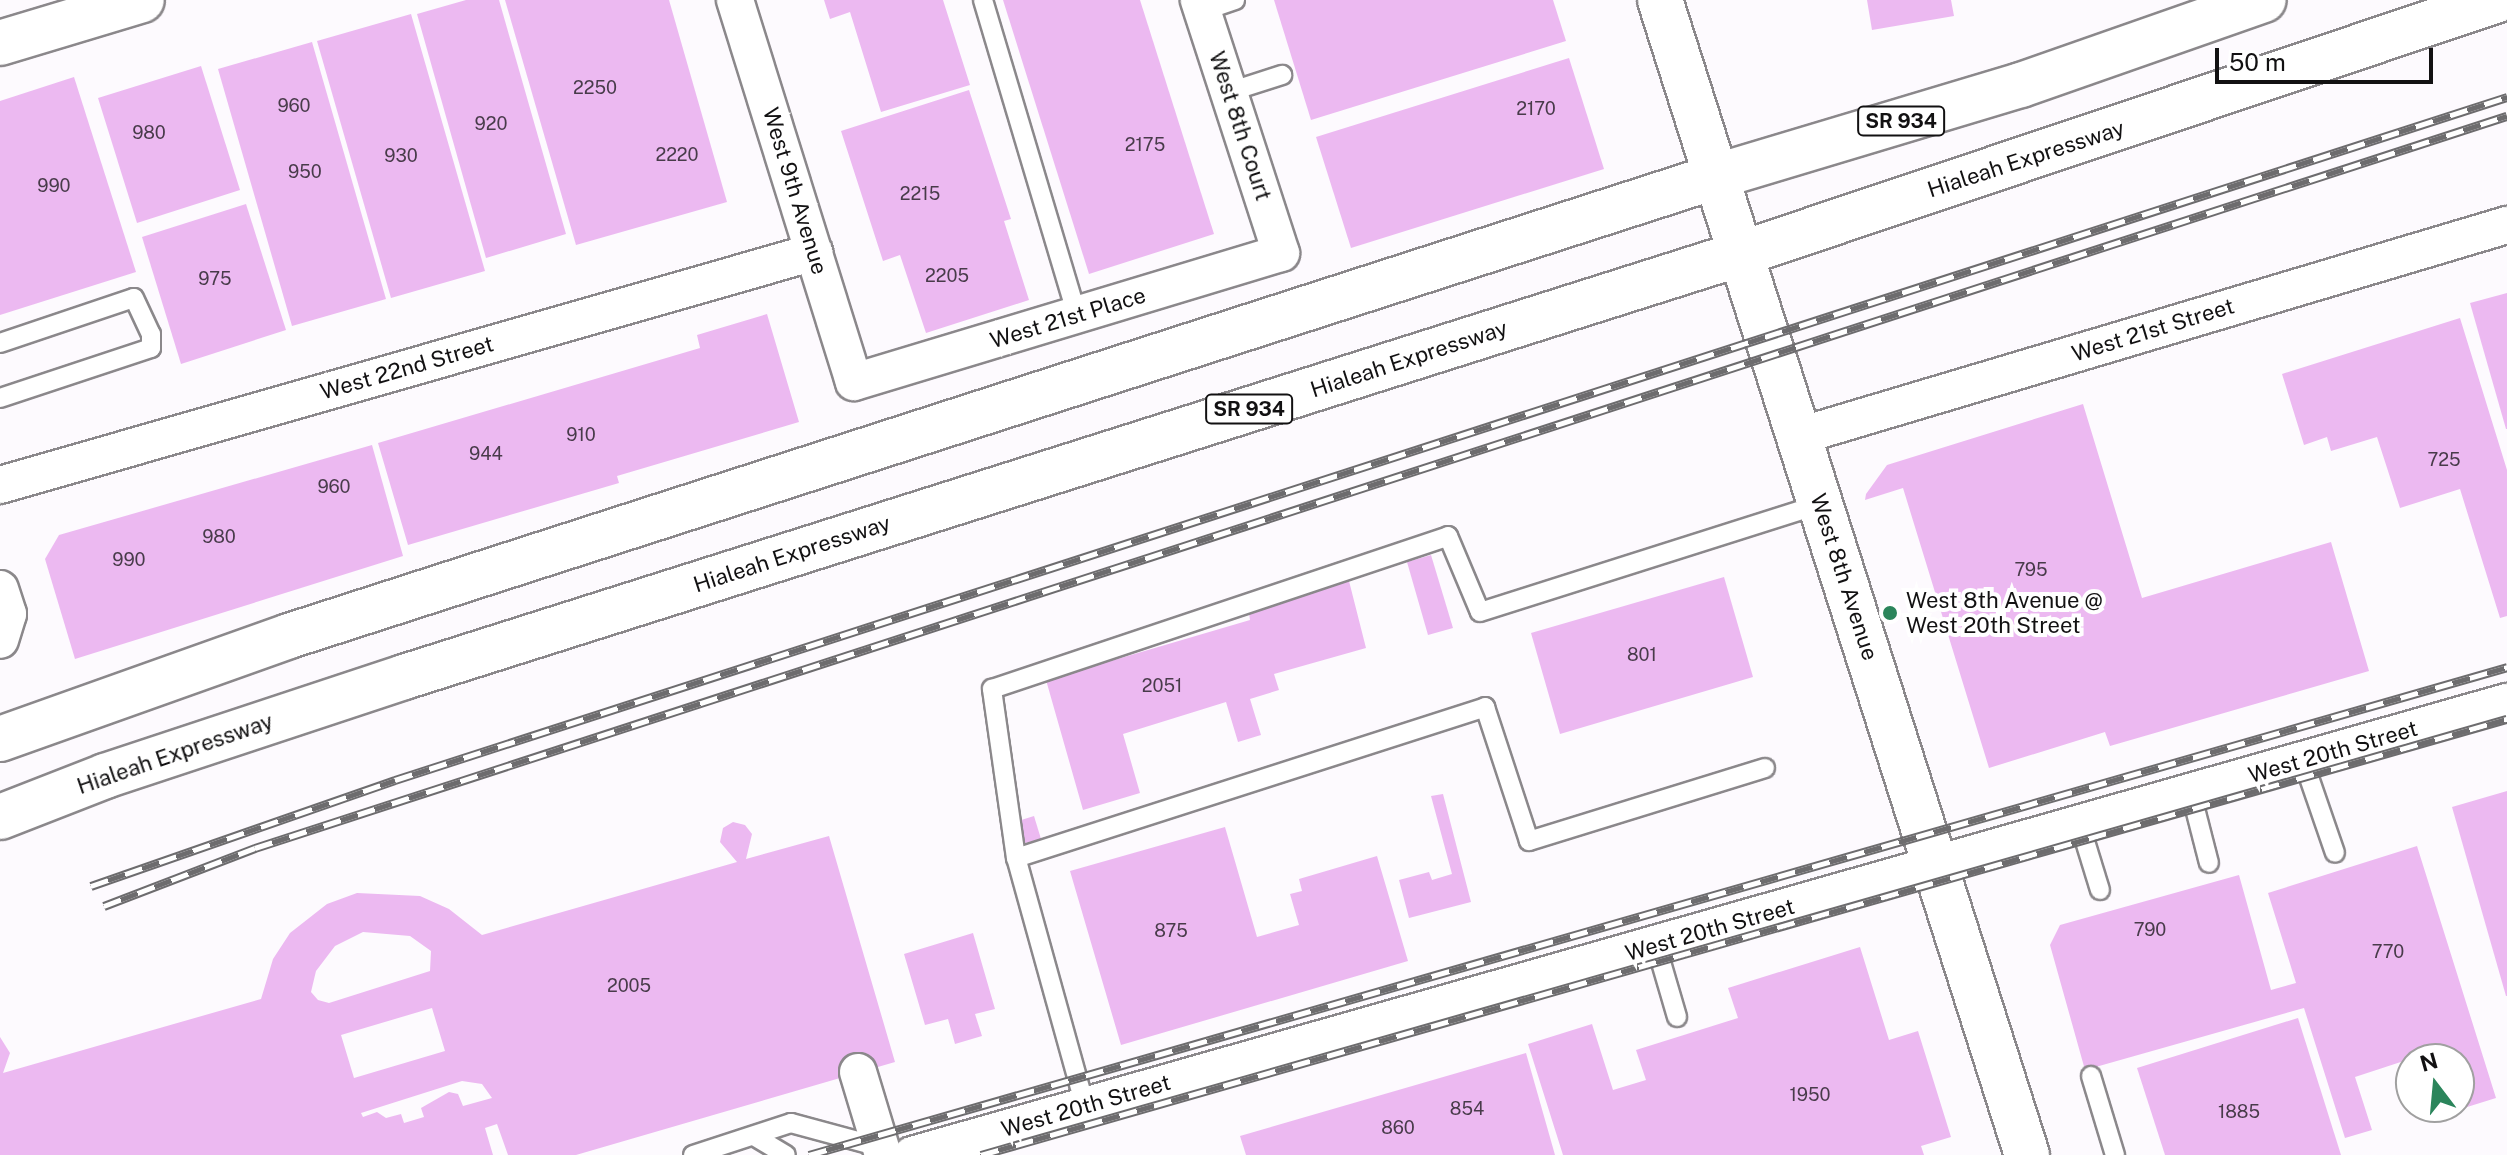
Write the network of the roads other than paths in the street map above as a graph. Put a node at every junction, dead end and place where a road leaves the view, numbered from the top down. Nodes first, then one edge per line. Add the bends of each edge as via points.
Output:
1 (142, 0) edge
2 (735, 0) edge
3 (983, 0) edge
4 (1660, 0) edge
5 (2264, 0) edge
6 (2498, 0) edge
7 (1212, 4) edge
8 (0, 43) edge
9 (1282, 75) dead end
10 (1229, 92) junction
11 (1714, 177) junction
12 (2507, 225) edge
13 (814, 252) junction
14 (1281, 253) joint
15 (1740, 254) junction
16 (1077, 315) junction
17 (0, 343) edge
18 (854, 382) joint
19 (0, 398) edge
20 (1799, 436) junction
21 (0, 485) edge
22 (1820, 504) junction
23 (0, 589) edge
24 (0, 640) edge
25 (2507, 702) edge
26 (0, 739) edge
27 (2303, 760) junction
28 (1765, 768) dead end
29 (2191, 793) junction
30 (0, 817) edge
31 (2080, 825) junction
32 (2335, 853) dead end
33 (1016, 858) junction
34 (2209, 863) dead end
35 (1939, 865) junction
36 (2100, 890) dead end
37 (1656, 945) junction
38 (1677, 1017) dead end
39 (858, 1072) dead end
40 (2091, 1076) dead end
41 (1085, 1106) junction
42 (754, 1136) junction
43 (892, 1152) edge
44 (693, 1155) edge
45 (786, 1155) edge
46 (2027, 1155) edge
47 (2115, 1155) edge

1 - 8 main road
2 - 13 street, West 9th Avenue
3 - 16 lane
4 - 11 main road, West 8th Avenue
5 - 11 main road, SR 934 via 2021,85
6 - 15 main road, Hialeah Expressway / SR 934
7 - 10 street, West 8th Court
9 - 10 lane
10 - 14 street, West 8th Court
11 - 15 main road, West 8th Avenue
11 - 26 main road, SR 934 via 289,636
12 - 20 street, West 21st Street
13 - 18 street, West 9th Avenue
13 - 21 street, West 22nd Street
14 - 16 street, West 21st Place
15 - 20 main road, West 8th Avenue
15 - 30 main road, Hialeah Expressway / SR 934 via 404,677 105,776
16 - 18 street, West 21st Place
17 - 19 lane via 134,298 151,334 151,348
20 - 22 main road, West 8th Avenue
22 - 33 lane via 1480,612 1448,536 992,689
22 - 35 main road, West 8th Avenue
23 - 24 street via 8,614
25 - 27 street, West 20th Street
27 - 29 street, West 20th Street
27 - 32 lane
28 - 33 lane via 1529,841 1485,707
29 - 31 street, West 20th Street
29 - 34 lane
31 - 35 street, West 20th Street
31 - 36 lane
33 - 41 lane
35 - 37 street, West 20th Street
35 - 46 main road, West 8th Avenue
37 - 38 lane
37 - 41 street, West 20th Street
39 - 43 street
40 - 47 lane
41 - 43 street, West 20th Street
42 - 43 lane via 791,1123
42 - 44 lane
42 - 45 lane

